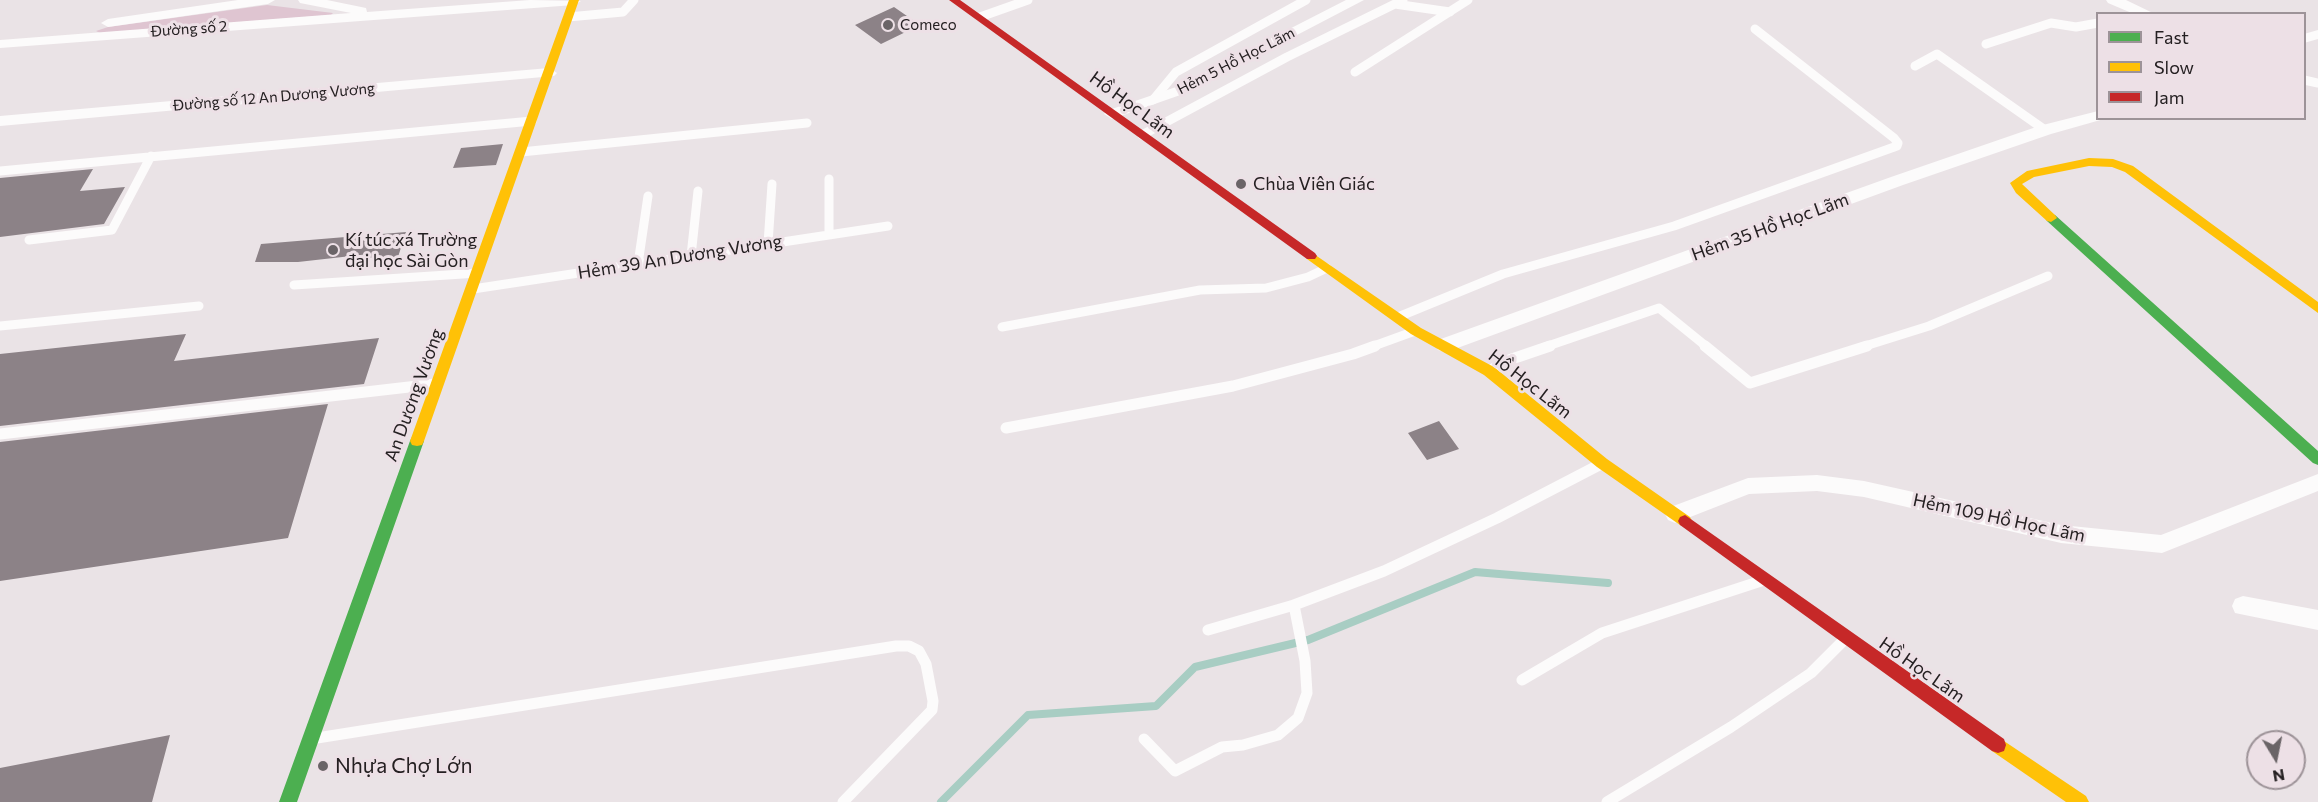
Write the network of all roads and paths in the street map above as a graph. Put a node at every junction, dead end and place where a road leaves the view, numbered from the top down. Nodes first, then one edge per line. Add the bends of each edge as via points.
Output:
1 (268, 0) edge
2 (305, 0) edge
3 (634, 0) edge
4 (954, 0) edge
5 (1028, 0) edge
6 (1306, 0) edge
7 (1357, 0) edge
8 (1468, 0) edge
9 (2113, 0) edge
10 (574, 1) edge
11 (1399, 2) edge
12 (1450, 12) junction
13 (2143, 12) edge
14 (368, 16) junction
15 (568, 17) junction
16 (980, 17) junction
17 (2096, 23) edge
18 (1755, 29) dead end
19 (6, 44) edge
20 (1986, 45) dead end
21 (1915, 66) dead end
22 (1355, 72) dead end
23 (549, 73) junction
24 (1153, 100) junction
25 (1112, 114) junction
26 (2096, 116) edge
27 (532, 120) junction
28 (0, 121) edge
29 (807, 123) dead end
30 (2045, 130) junction
31 (1142, 135) junction
32 (521, 152) junction
33 (151, 156) junction
34 (0, 171) edge
35 (829, 179) dead end
36 (772, 184) dead end
37 (698, 191) dead end
38 (648, 196) dead end
39 (888, 226) dead end
40 (829, 235) junction
41 (28, 240) dead end
42 (768, 244) junction
43 (691, 256) junction
44 (638, 264) junction
45 (1327, 268) junction
46 (478, 273) junction
47 (2048, 276) dead end
48 (294, 285) dead end
49 (472, 289) junction
50 (199, 306) dead end
51 (2318, 308) edge
52 (1398, 317) junction
53 (0, 326) edge
54 (1002, 327) dead end
55 (1416, 331) junction
56 (1446, 345) junction
57 (1489, 371) junction
58 (438, 384) junction
59 (1006, 428) dead end
60 (0, 434) edge
61 (2318, 459) edge
62 (1602, 463) junction
63 (2318, 482) edge
64 (1675, 514) junction
65 (1767, 579) junction
66 (1294, 606) junction
67 (2243, 606) dead end
68 (2318, 620) edge
69 (1208, 630) dead end
70 (1846, 638) junction
71 (1522, 680) dead end
72 (1144, 739) dead end
73 (311, 740) junction
74 (288, 802) edge
75 (843, 802) edge
76 (1607, 802) edge
77 (2080, 802) edge

1 - 19 street, Đường số 2 via 46,31
2 - 14 street, Đường số 2
3 - 15 lane via 623,12
4 - 16 main road, Hồ Học Lãm
5 - 16 lane
6 - 24 lane via 1176,72
7 - 24 street, Hẻm 5 Hồ Học Lãm via 1181,90
8 - 12 lane
9 - 13 street
10 - 14 street, Đường số 2
10 - 15 main road, An Dương Vương
11 - 12 lane
11 - 31 lane
12 - 22 lane
14 - 19 street, Đường số 2
15 - 23 main road, An Dương Vương
16 - 25 main road, Hồ Học Lãm
17 - 20 lane via 2076,27 2051,23
18 - 52 lane via 1894,138 1897,146 1674,226 1503,274
21 - 30 lane via 1937,54
23 - 27 main road, An Dương Vương
23 - 28 street, Đường số 12 An Dương Vương
24 - 25 street, Hẻm 5 Hồ Học Lãm
25 - 31 main road, Hồ Học Lãm
26 - 30 street, Hẻm 35 Hồ Học Lãm
27 - 32 main road, An Dương Vương
27 - 33 lane
29 - 32 lane
30 - 56 street, Hẻm 35 Hồ Học Lãm
31 - 45 main road, Hồ Học Lãm
32 - 46 main road, An Dương Vương
33 - 34 lane
33 - 41 lane via 112,230
35 - 40 lane
36 - 42 lane
37 - 43 lane
38 - 44 lane
39 - 40 lane, Hẻm 39 An Dương Vương
40 - 42 lane, Hẻm 39 An Dương Vương
42 - 43 lane, Hẻm 39 An Dương Vương
43 - 44 lane, Hẻm 39 An Dương Vương
44 - 49 lane, Hẻm 39 An Dương Vương
45 - 52 main road, Hồ Học Lãm
45 - 54 lane via 1266,288 1200,290
46 - 48 lane
46 - 49 main road, An Dương Vương
47 - 57 lane via 1929,326 1750,383 1659,308 1509,360
49 - 58 main road, An Dương Vương
50 - 53 lane
51 - 61 main road via 2143,178 2113,163 2089,162 2031,174 2016,183
52 - 55 main road, Hồ Học Lãm
55 - 56 main road, Hồ Học Lãm
55 - 59 lane via 1353,354 1233,386
56 - 57 main road, Hồ Học Lãm
57 - 62 main road, Hồ Học Lãm
58 - 60 lane
58 - 73 main road, An Dương Vương
62 - 64 main road, Hồ Học Lãm
62 - 66 lane via 1384,571
63 - 64 street, Hẻm 109 Hồ Học Lãm via 2162,544 2061,534 1864,489 1817,483 1748,486
64 - 65 main road, Hồ Học Lãm
65 - 70 main road, Hồ Học Lãm
65 - 71 lane via 1602,633
66 - 69 lane
66 - 72 lane via 1307,693 1298,718 1278,735 1243,746 1222,747 1175,771
67 - 68 street
70 - 76 lane via 1810,673 1731,727
70 - 77 main road, Hồ Học Lãm
73 - 74 main road, An Dương Vương
73 - 75 lane via 909,646 919,651 926,664 932,710

